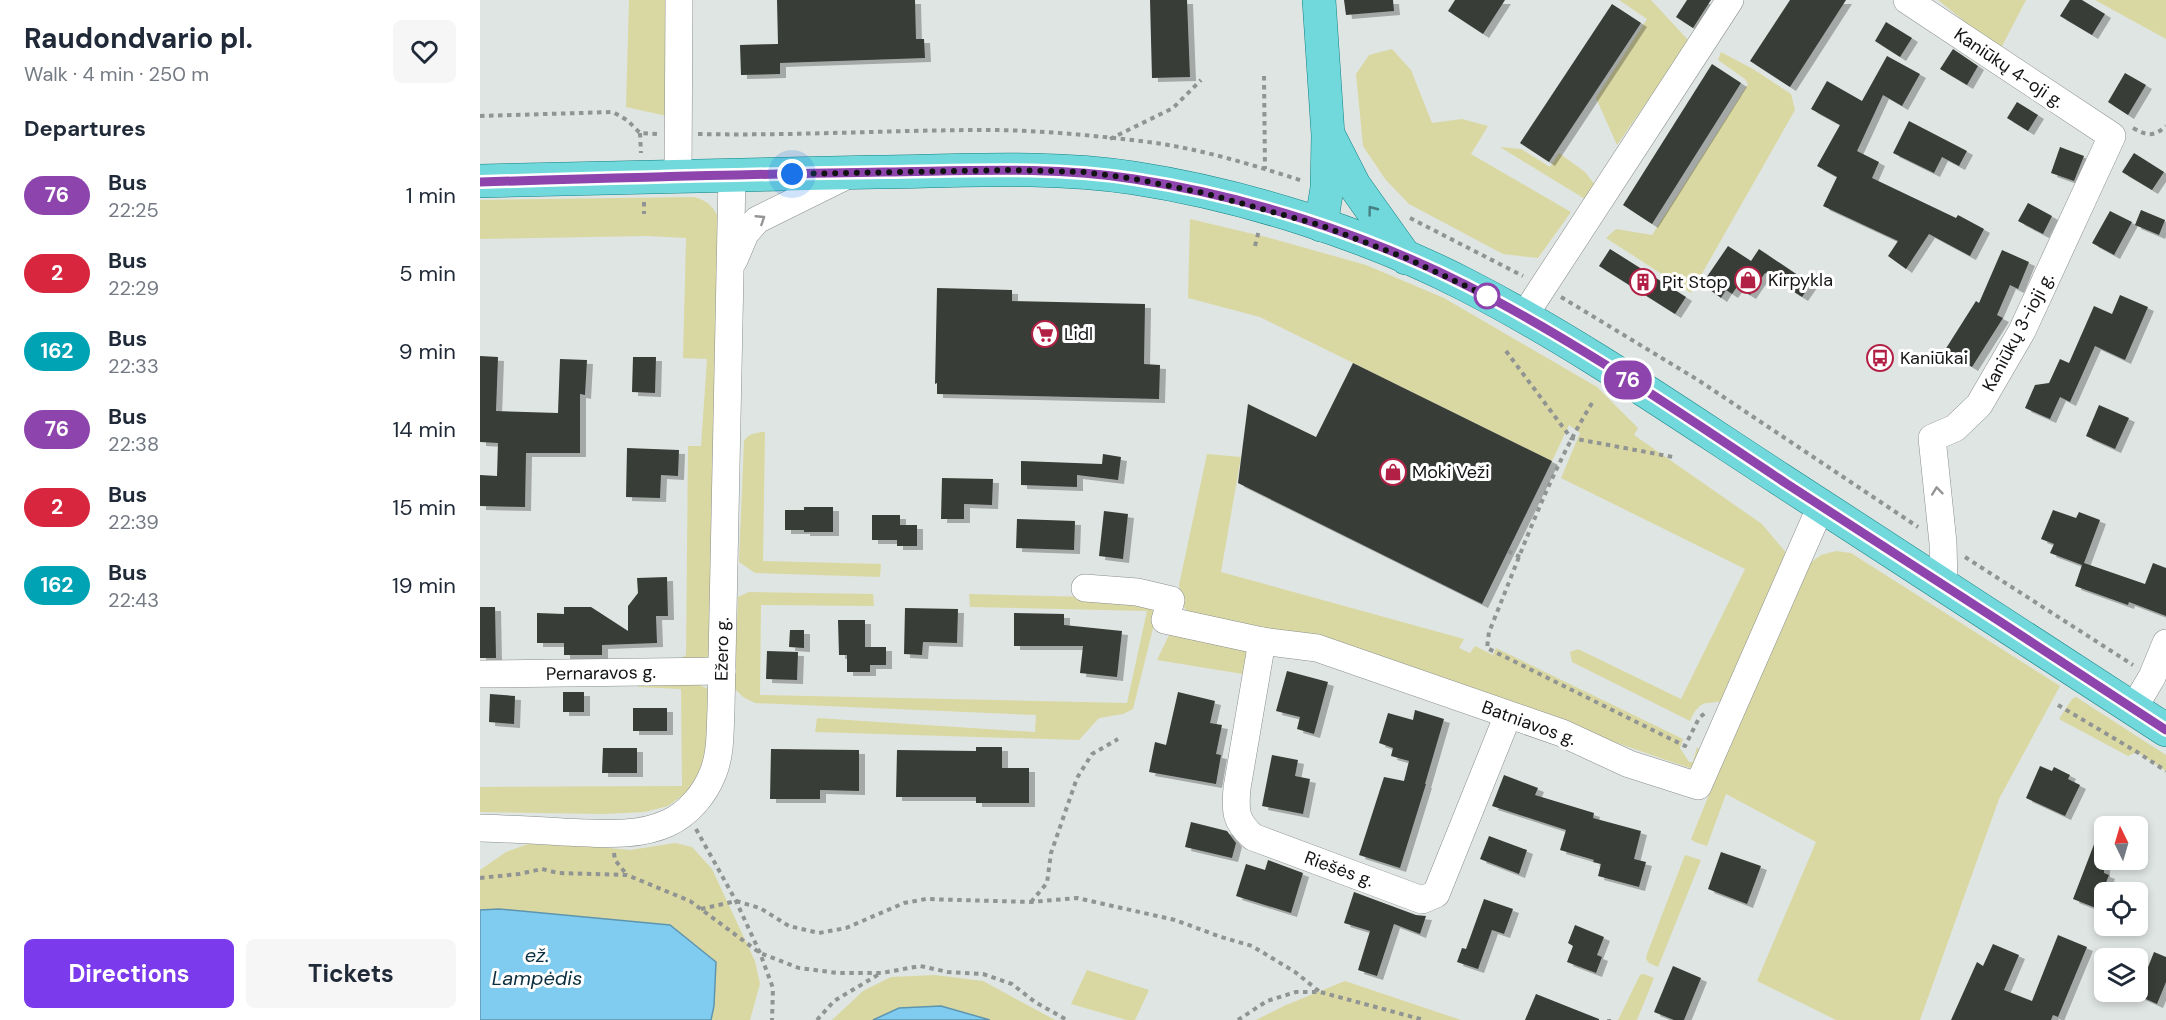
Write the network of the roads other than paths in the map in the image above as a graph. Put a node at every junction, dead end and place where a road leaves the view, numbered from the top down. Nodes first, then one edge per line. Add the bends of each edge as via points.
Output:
1 (679, 0) edge
2 (1320, 0) edge
3 (1730, 0) edge
4 (1907, 0) edge
5 (1328, 135) junction
6 (2112, 136) joint
7 (853, 173) junction
8 (732, 176) junction
9 (678, 177) junction
10 (480, 182) edge
11 (1320, 225) junction
12 (1406, 258) junction
13 (731, 267) junction
14 (1524, 316) junction
15 (1821, 506) junction
16 (1944, 585) junction
17 (1085, 588) dead end
18 (1262, 641) junction
19 (2166, 643) edge
20 (722, 671) junction
21 (480, 674) edge
22 (2133, 709) junction
23 (1508, 715) junction
24 (2166, 730) edge
25 (480, 828) edge

1 - 9 street
2 - 5 main road
3 - 14 street
4 - 6 street, Kaniūkų 4-oji g.
5 - 11 main road via 1327,188
12 -> 5 main road via 1354,185
16 -> 6 street, Kaniūkų 3-ioji g. via 1932,438 1955,428 1979,405 2022,331
7 - 8 main road
7 - 11 main road via 1084,172 1194,190
13 -> 7 street, Ežero g. via 745,234 757,220
8 - 9 main road
8 - 13 street, Ežero g.
9 - 10 main road
11 - 12 main road
12 - 14 main road
13 - 20 street, Ežero g.
14 - 15 main road
15 - 16 main road
15 - 23 street, Batniavos g. via 1698,786 1629,764 1562,733
16 - 22 main road
17 - 18 street, Batniavos g. via 1137,592 1171,600 1165,620
18 - 23 street, Batniavos g. via 1317,648
18 - 23 street, Riešės g. via 1237,788 1235,807 1242,827 1253,837 1422,900 1436,894
19 - 22 street
20 - 21 street, Pernaravos g.
20 - 25 street, Ežero g. via 719,748 714,771 686,813 643,831
22 - 24 main road

